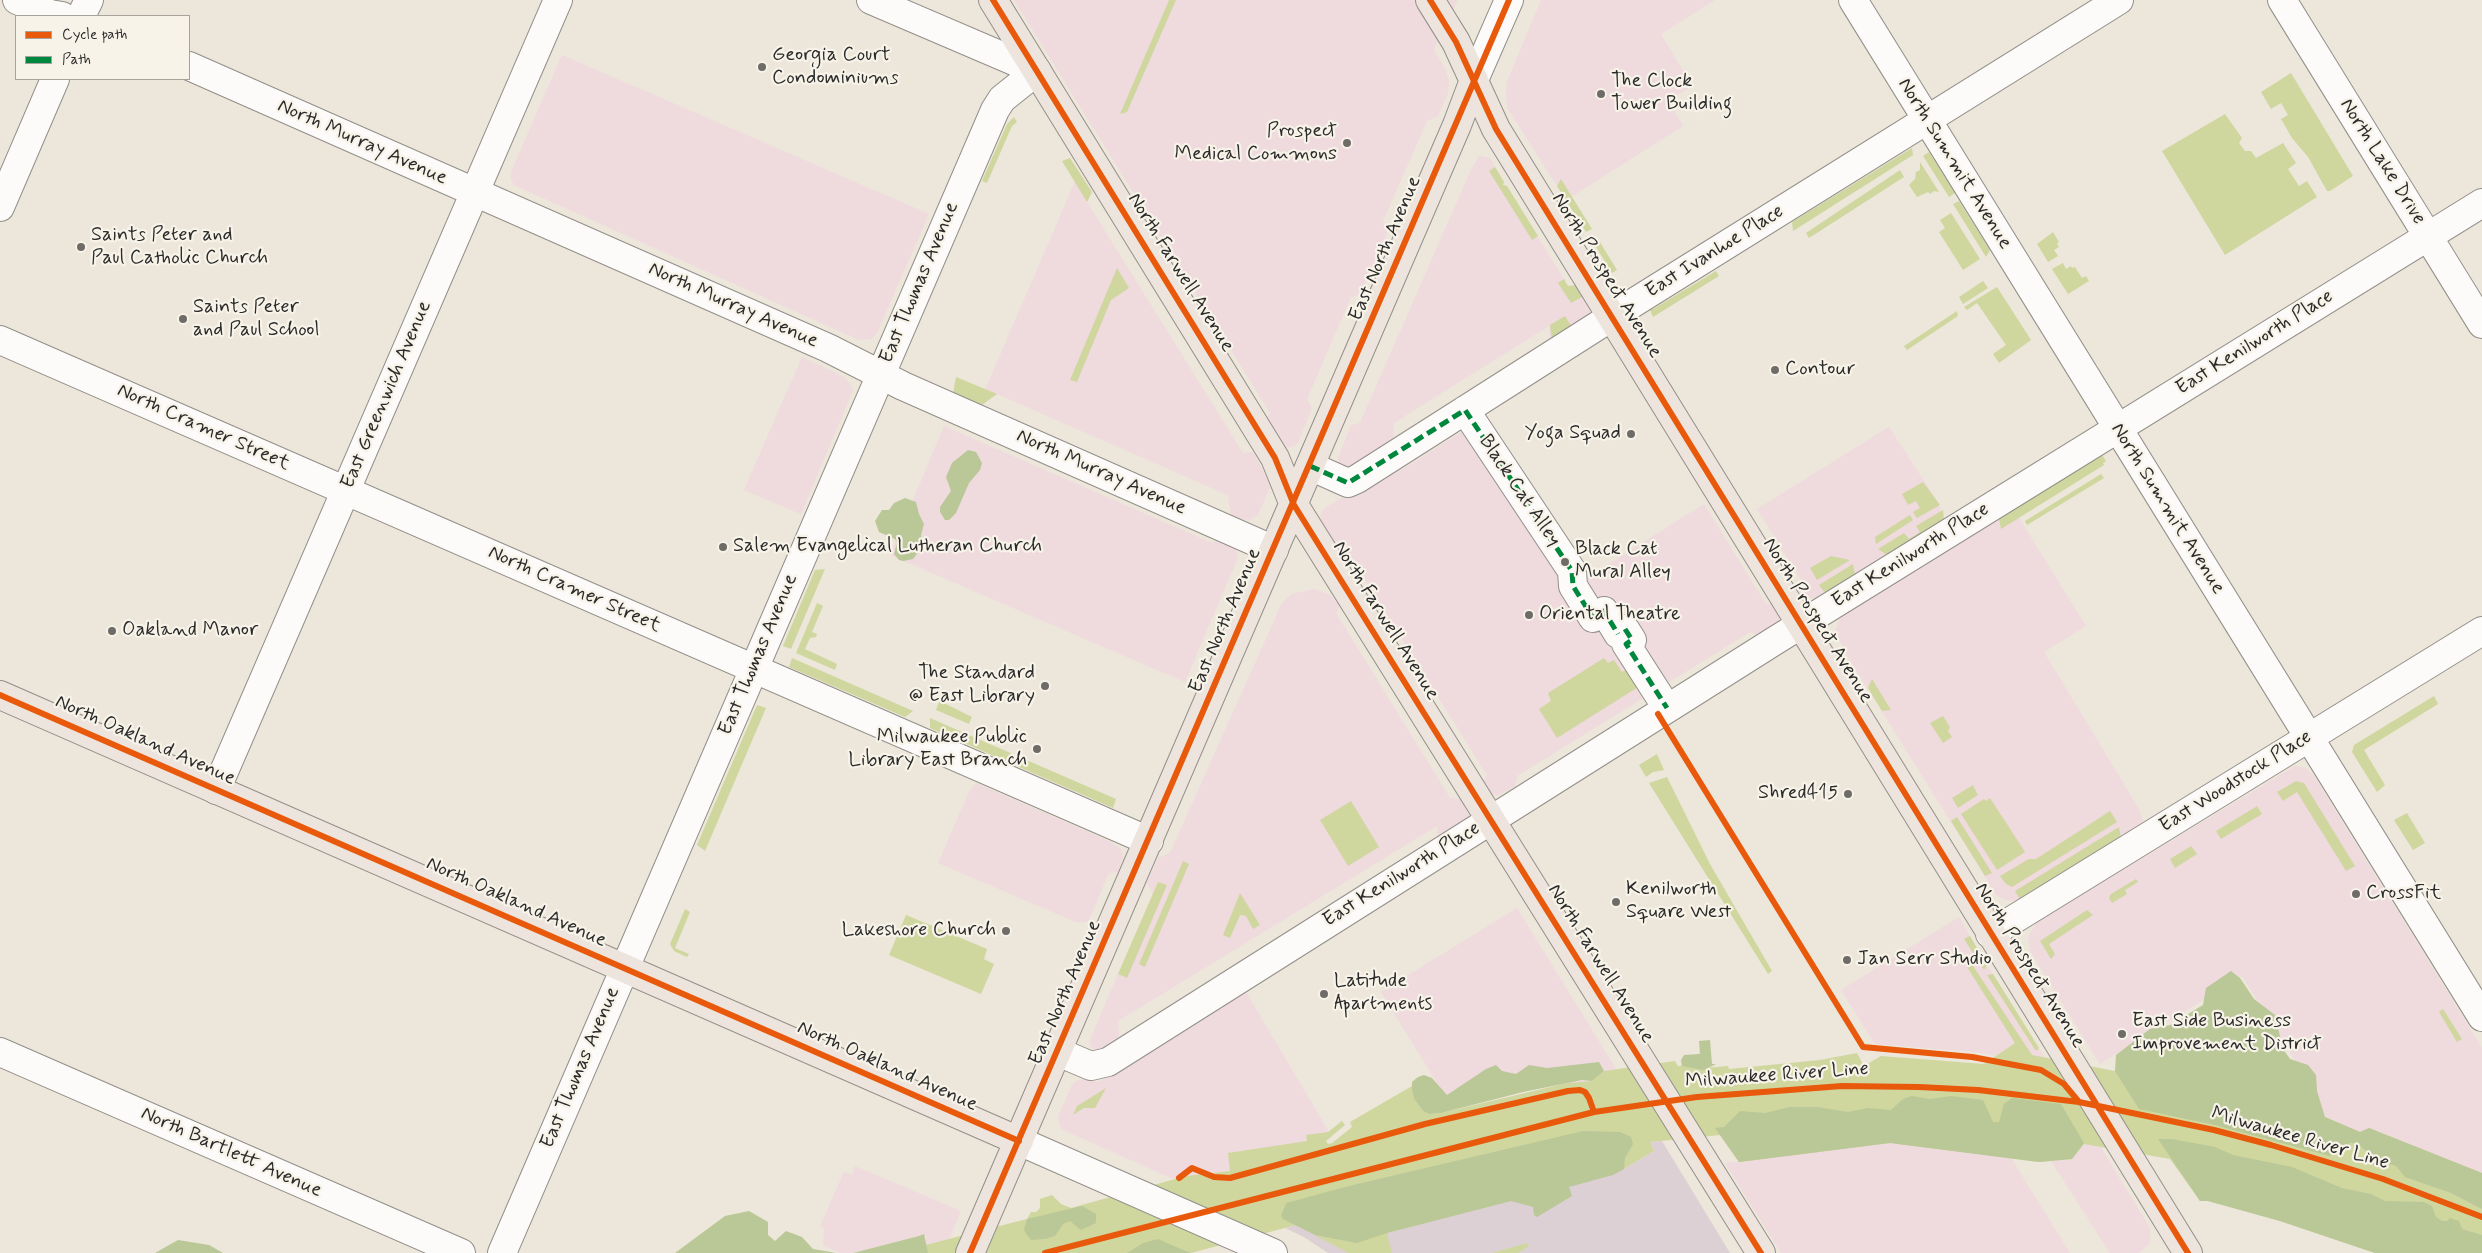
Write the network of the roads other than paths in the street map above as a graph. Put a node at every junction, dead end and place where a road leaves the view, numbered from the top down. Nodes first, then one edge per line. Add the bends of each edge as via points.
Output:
1 (17, 0) edge
2 (88, 0) edge
3 (558, 0) edge
4 (871, 0) edge
5 (993, 0) edge
6 (1430, 0) edge
7 (1509, 0) edge
8 (1853, 0) edge
9 (2118, 0) edge
10 (2282, 0) edge
11 (56, 15) edge
12 (81, 15) edge
13 (190, 66) edge
14 (1037, 71) junction
15 (55, 80) edge
16 (1474, 80) junction
17 (1927, 119) junction
18 (474, 193) junction
19 (2482, 203) edge
20 (0, 207) edge
21 (2428, 236) junction
22 (1611, 317) junction
23 (2482, 324) edge
24 (0, 340) edge
25 (881, 374) junction
26 (1464, 410) junction
27 (2117, 428) junction
28 (1310, 466) junction
29 (346, 491) junction
30 (1294, 505) junction
31 (1274, 550) junction
32 (1801, 624) junction
33 (2482, 631) edge
34 (754, 668) junction
35 (0, 695) edge
36 (1667, 708) junction
37 (2309, 738) junction
38 (216, 790) junction
39 (1490, 819) junction
40 (1149, 841) junction
41 (1990, 934) junction
42 (624, 969) junction
43 (2482, 1018) edge
44 (0, 1052) edge
45 (1058, 1052) junction
46 (1020, 1142) junction
47 (975, 1242) edge
48 (2179, 1250) edge
49 (462, 1253) edge
50 (502, 1253) edge
51 (1273, 1253) edge
52 (1761, 1253) edge

1 - 11 street
2 - 12 street
3 - 18 street, East Greenwich Avenue
4 - 14 street
5 - 14 main road, North Farwell Avenue
6 - 16 main road, North Prospect Avenue via 1456,42
7 - 16 street, East North Avenue
8 - 17 street, North Summit Avenue
9 - 17 street, East Ivanhoe Place
10 - 21 street, North Lake Drive
13 - 18 street, North Murray Avenue
14 - 25 street, East Thomas Avenue via 1002,99 994,110
14 - 30 main road, North Farwell Avenue via 1274,458
15 - 20 street
16 - 22 main road, North Prospect Avenue via 1496,128
16 - 28 main road, East North Avenue
17 - 22 street, East Ivanhoe Place
17 - 27 street, North Summit Avenue
18 - 25 street, North Murray Avenue via 846,355
18 - 29 street, East Greenwich Avenue
19 - 21 street, East Kenilworth Place
21 - 23 street, North Lake Drive
21 - 27 street, East Kenilworth Place
22 - 26 street, East Ivanhoe Place
22 - 32 main road, North Prospect Avenue
24 - 29 street, North Cramer Street
25 - 31 street, North Murray Avenue
25 - 34 street, East Thomas Avenue
26 - 28 street, East Ivanhoe Place via 1348,483
26 - 36 street, Black Cat Alley via 1572,571 1573,586 1593,618 1604,611 1632,640 1626,644
27 - 32 street, East Kenilworth Place
27 - 37 street, North Summit Avenue
28 - 30 main road, East North Avenue
29 - 34 street, North Cramer Street
29 - 38 street, East Greenwich Avenue
30 - 31 main road, East North Avenue
30 - 39 main road, North Farwell Avenue
31 - 40 main road, East North Avenue
32 - 36 street, East Kenilworth Place
32 - 41 main road, North Prospect Avenue
33 - 37 street, East Woodstock Place
34 - 40 street, North Cramer Street
34 - 42 street, East Thomas Avenue
35 - 38 main road, North Oakland Avenue
36 - 39 street, East Kenilworth Place
37 - 41 street, East Woodstock Place
37 - 43 street, North Summit Avenue
38 - 42 main road, North Oakland Avenue
39 - 45 street, East Kenilworth Place via 1108,1062 1091,1066
39 - 52 main road, North Farwell Avenue
40 - 45 main road, East North Avenue
41 - 48 main road, North Prospect Avenue via 2123,1150
42 - 46 main road, North Oakland Avenue
42 - 50 street, East Thomas Avenue
44 - 49 street, North Bartlett Avenue
45 - 46 main road, East North Avenue
46 - 47 main road, East North Avenue
46 - 51 street, North Oakland Avenue

